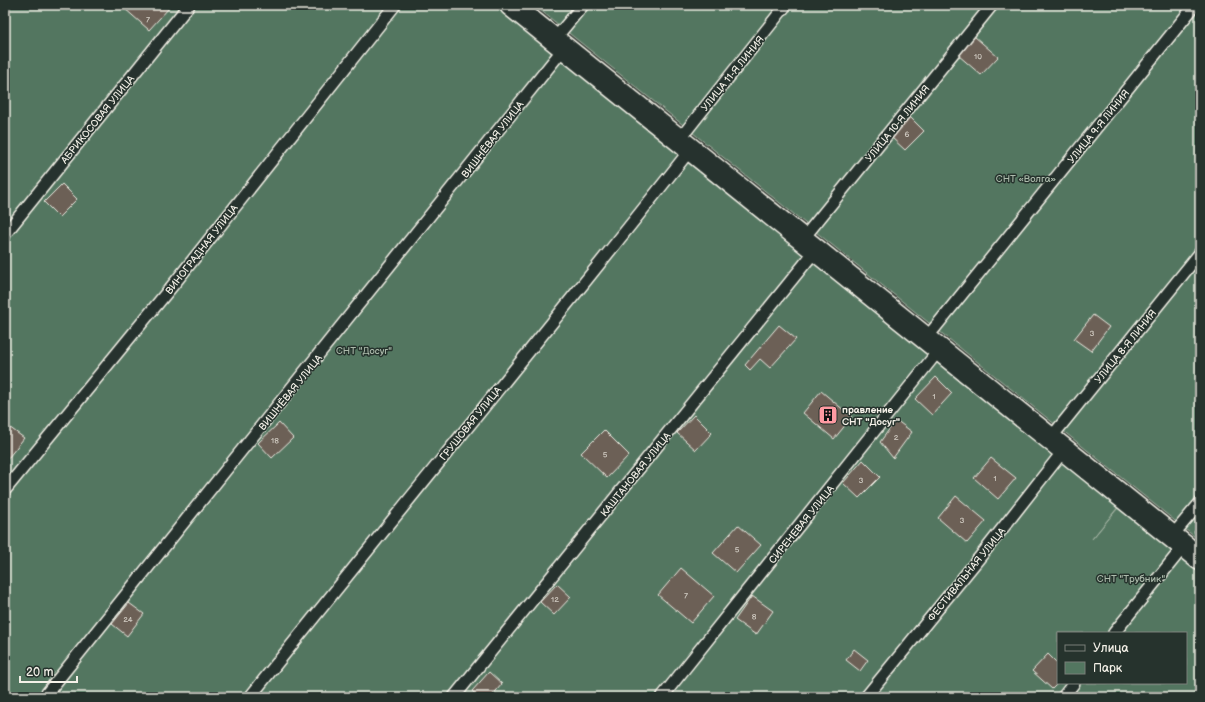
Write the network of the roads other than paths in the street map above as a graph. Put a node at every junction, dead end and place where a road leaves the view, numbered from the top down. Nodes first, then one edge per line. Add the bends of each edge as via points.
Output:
1 (190, 5) edge
2 (395, 5) edge
3 (511, 5) edge
4 (583, 5) edge
5 (786, 5) edge
6 (992, 5) edge
7 (1195, 5) edge
8 (559, 44) junction
9 (684, 145) junction
10 (5, 234) edge
11 (809, 246) junction
12 (1200, 253) edge
13 (932, 345) junction
14 (1057, 444) junction
15 (5, 490) edge
16 (1200, 503) edge
17 (1185, 547) edge
18 (1115, 632) edge
19 (1073, 684) edge
20 (44, 697) edge
21 (250, 697) edge
22 (454, 697) edge
23 (662, 697) edge
24 (866, 697) edge
25 (1063, 697) edge

1 - 10 lane, АБРИКОСОВАЯ УЛИЦА
2 - 15 lane, ВИНОГРАДНАЯ УЛИЦА via 177,280
3 - 8 street
4 - 8 lane, ВИШНЁВАЯ УЛИЦА
5 - 9 lane, УЛИЦА 11-Я ЛИНИЯ
6 - 11 lane, УЛИЦА 10-Я ЛИНИЯ
7 - 13 lane, УЛИЦА 9-Я ЛИНИЯ
8 - 9 street
8 - 20 lane, ВИШНЁВАЯ УЛИЦА
9 - 11 street
9 - 21 lane, ГРУШОВАЯ УЛИЦА via 605,259 419,485
11 - 13 street
11 - 22 lane, КАШТАНОВАЯ УЛИЦА
12 - 14 lane, УЛИЦА 8-Я ЛИНИЯ
13 - 14 street
13 - 23 lane, СИРЕНЕВАЯ УЛИЦА
14 - 17 street
14 - 24 lane, ФЕСТИВАЛЬНАЯ УЛИЦА via 984,552
16 - 17 lane
17 - 18 lane
19 - 25 lane

